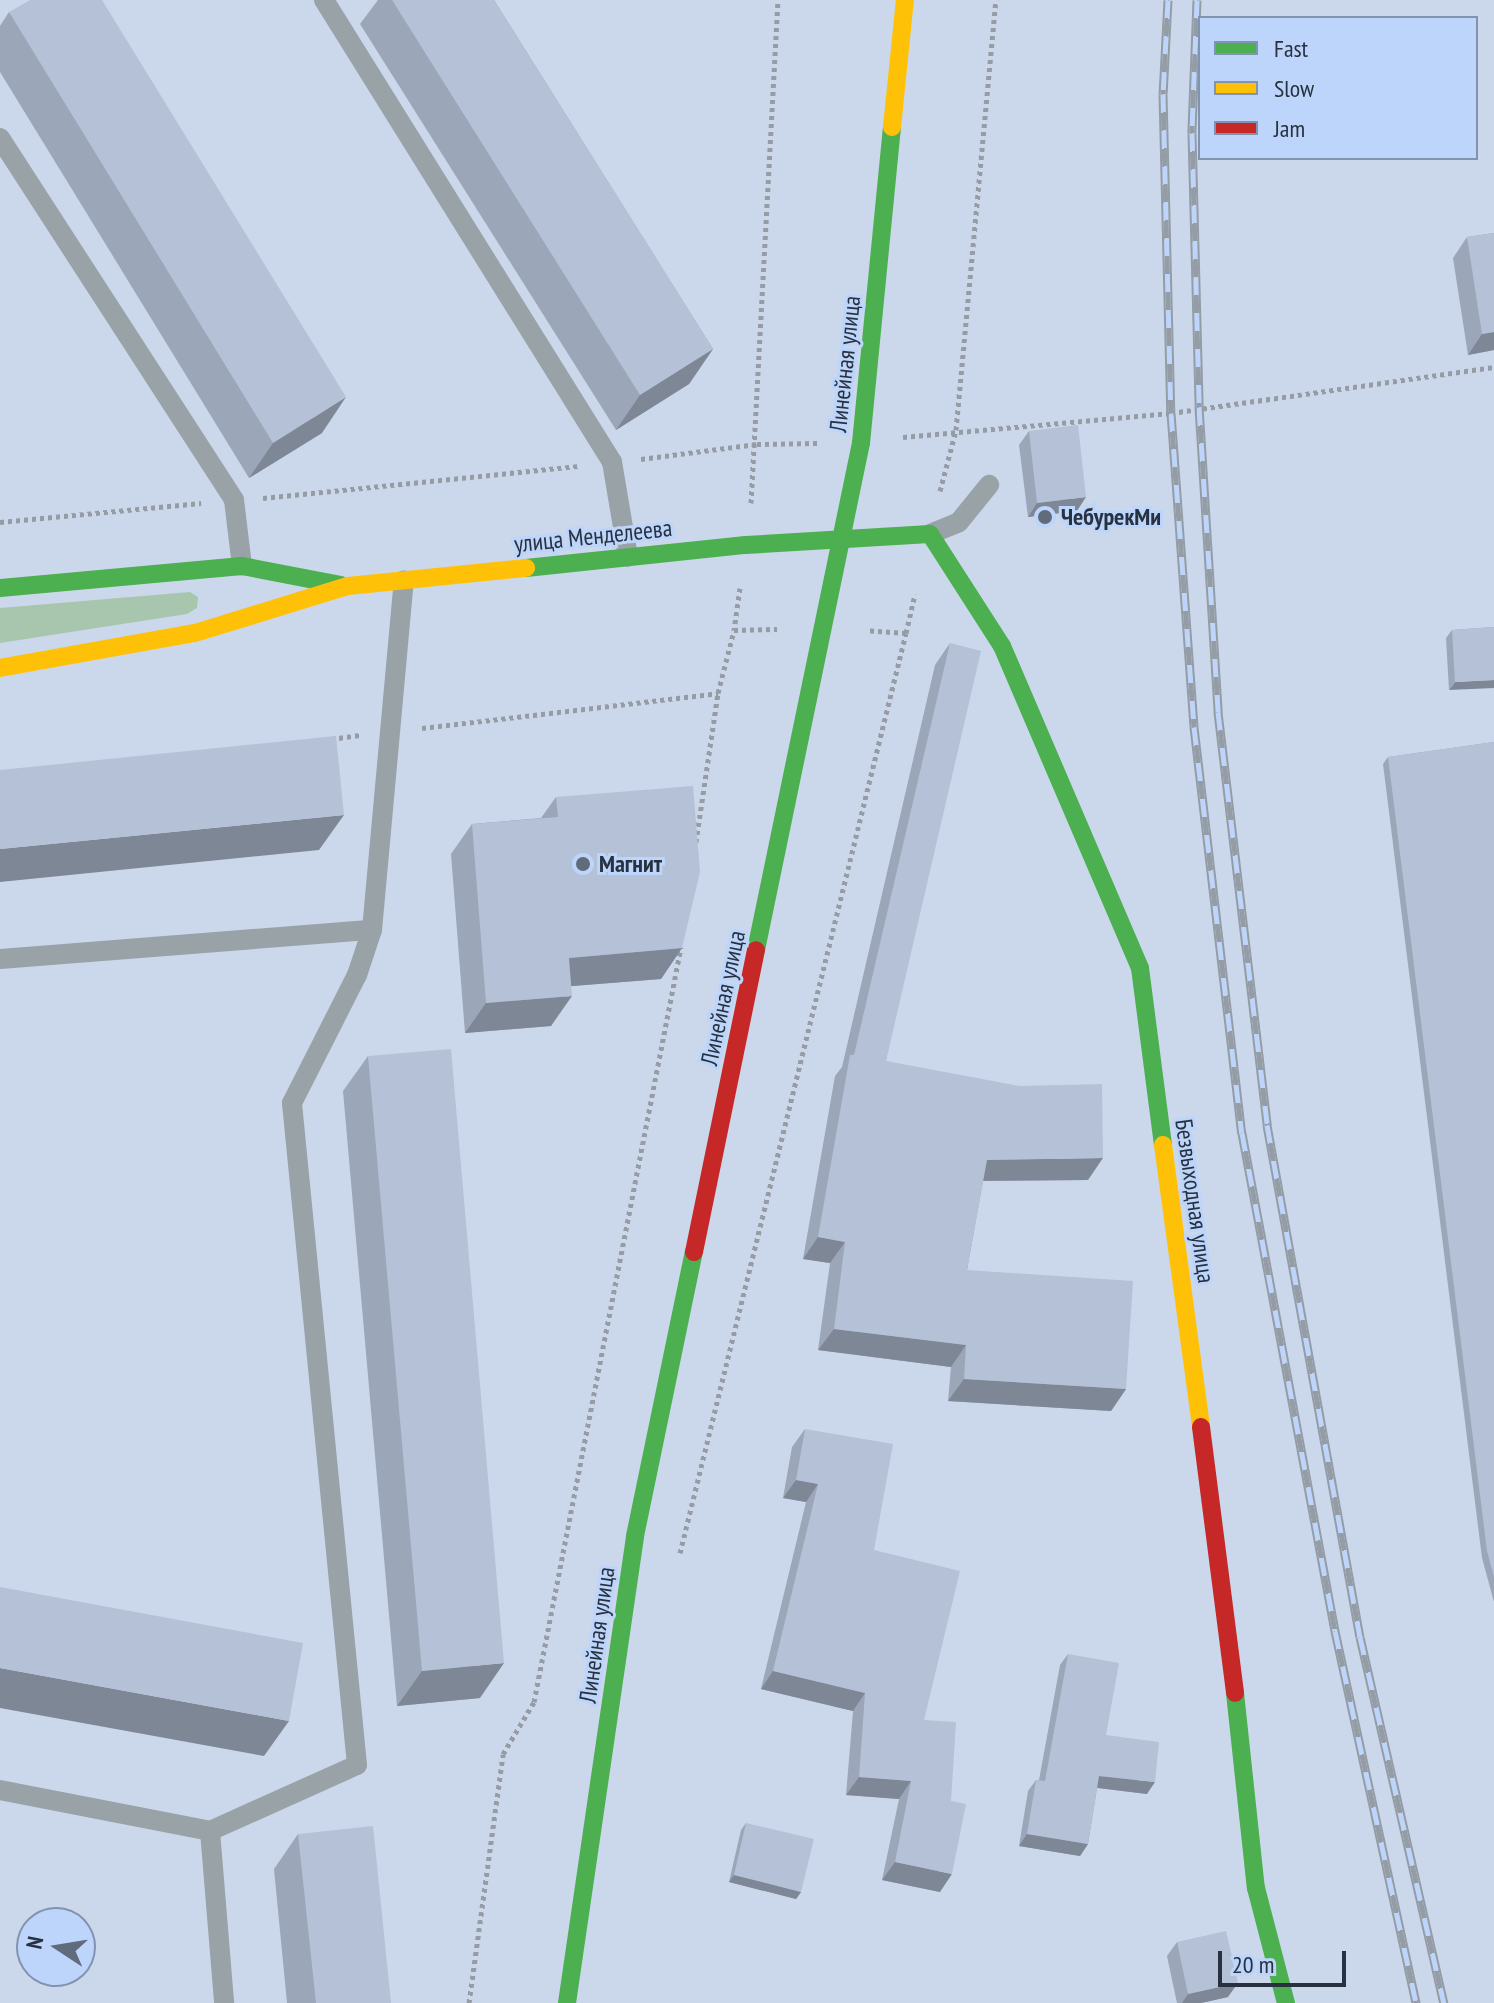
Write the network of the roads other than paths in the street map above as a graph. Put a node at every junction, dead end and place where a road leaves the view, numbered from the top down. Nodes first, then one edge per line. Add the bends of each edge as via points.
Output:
1 (324, 0) edge
2 (905, 0) edge
3 (0, 138) edge
4 (989, 485) dead end
5 (930, 534) junction
6 (843, 540) junction
7 (628, 557) junction
8 (242, 566) junction
9 (404, 580) junction
10 (348, 586) junction
11 (0, 588) edge
12 (0, 668) edge
13 (372, 930) junction
14 (0, 959) edge
15 (0, 1790) edge
16 (210, 1831) junction
17 (224, 2003) edge
18 (567, 2003) edge
19 (1286, 2003) edge

1 - 7 lane via 612,462
2 - 6 main road, Линейная улица via 861,443
3 - 8 lane via 234,500
4 - 5 lane via 959,522
5 - 6 main road
5 - 19 main road, Безвыходная улица via 1002,646 1140,968 1256,1888
6 - 7 main road, улица Менделеева
6 - 18 main road, Линейная улица via 635,1536
7 - 9 main road, улица Менделеева
8 - 10 main road, улица Менделеева
8 - 11 main road, улица Менделеева
9 - 10 main road, улица Менделеева
9 - 13 lane
10 - 12 main road, улица Менделеева via 195,633
13 - 14 lane
13 - 16 lane via 357,975 292,1103 357,1765
15 - 16 lane
16 - 17 lane

